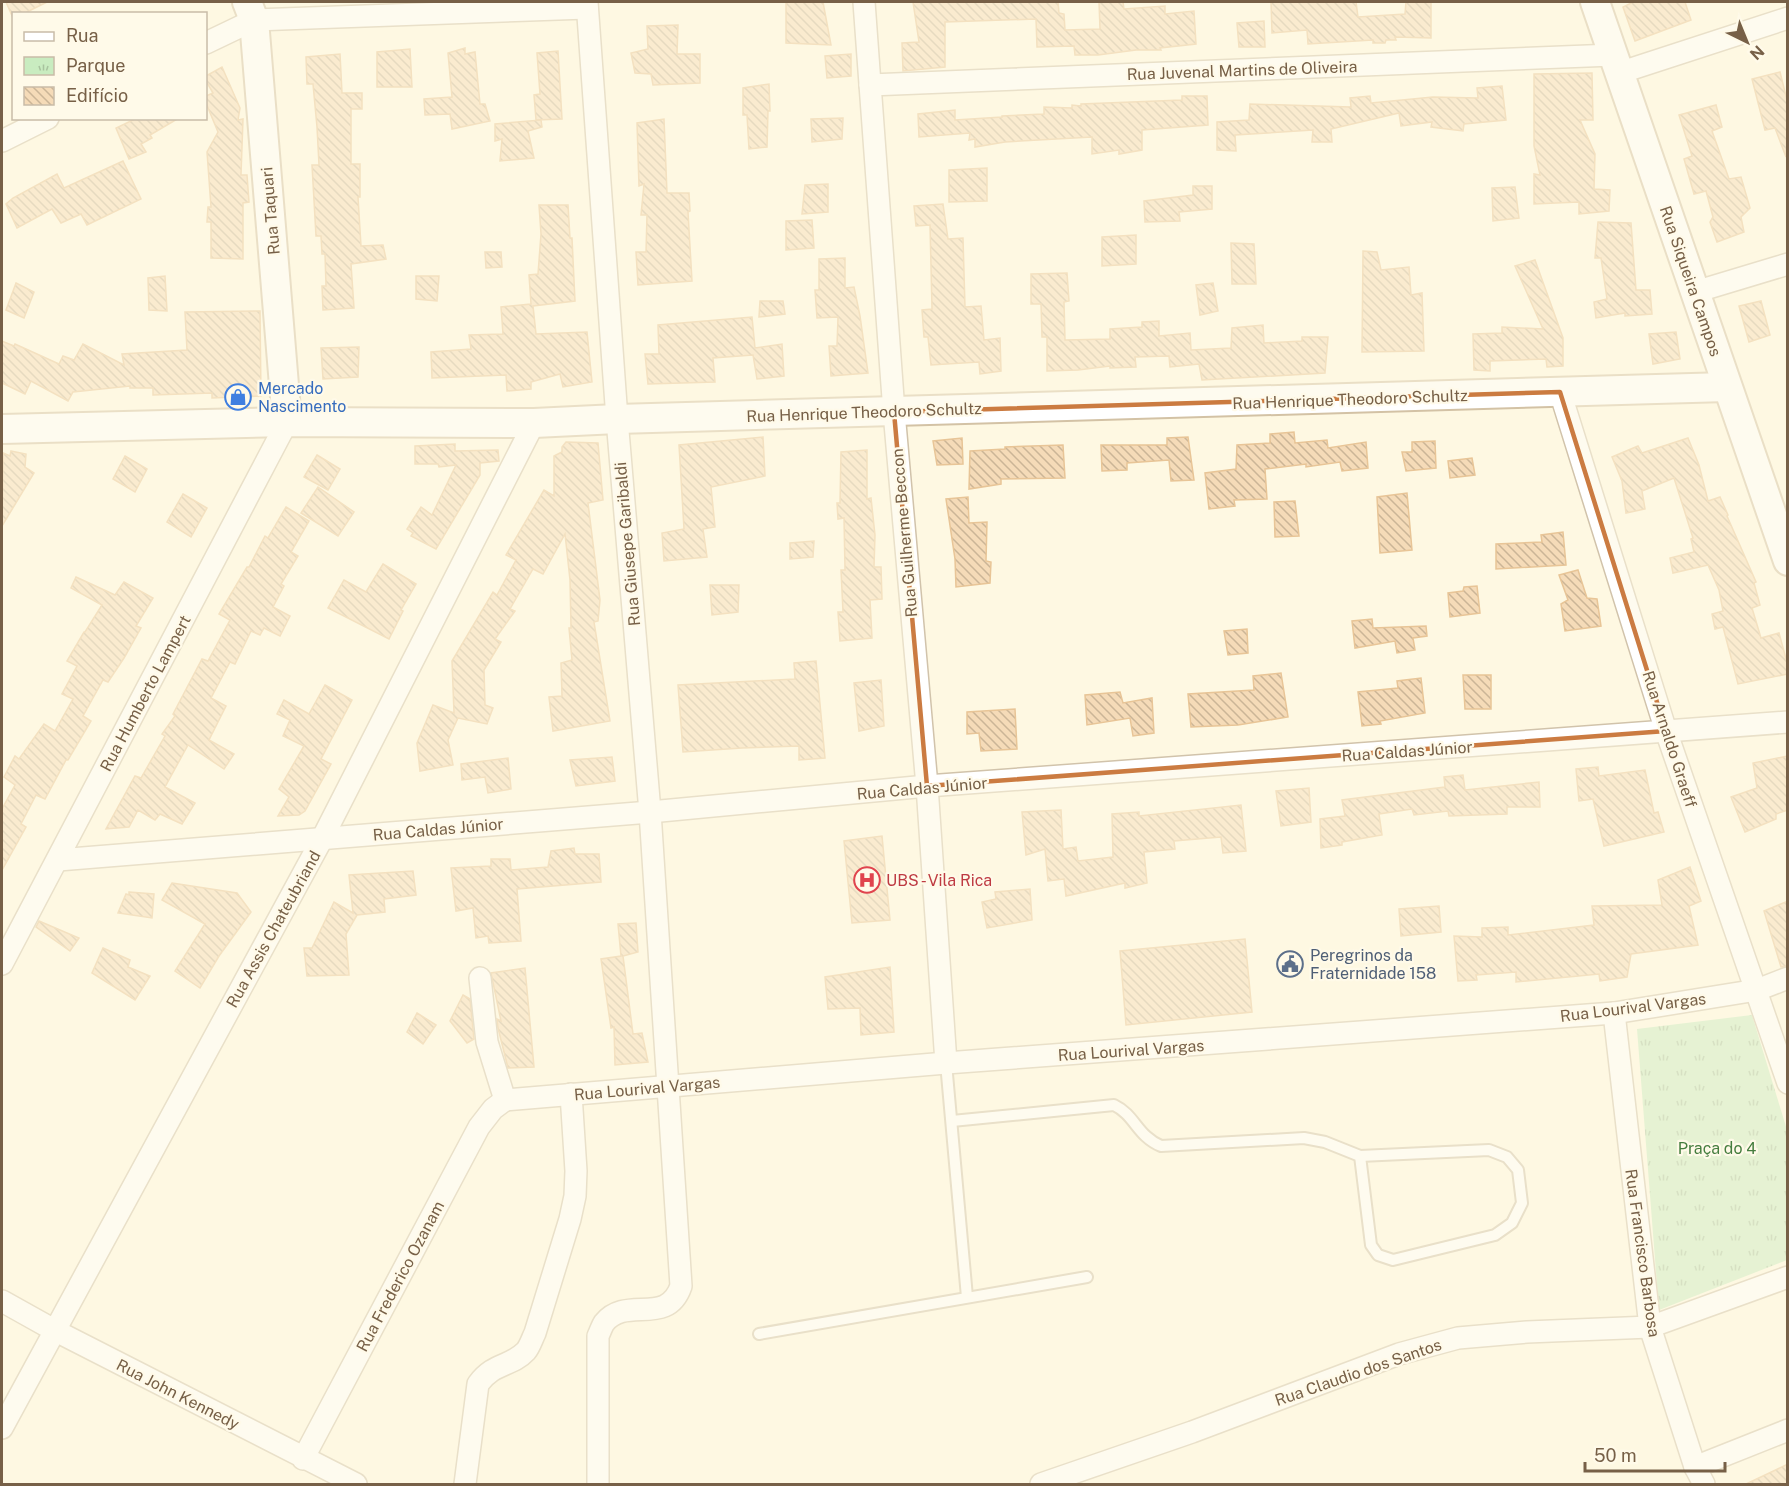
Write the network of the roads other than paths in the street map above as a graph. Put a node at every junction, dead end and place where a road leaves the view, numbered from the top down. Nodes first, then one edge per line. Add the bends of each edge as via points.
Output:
1 (864, 2) edge
2 (1595, 2) edge
3 (587, 5) edge
4 (251, 11) edge
5 (1788, 18) edge
6 (207, 42) edge
7 (1616, 64) junction
8 (870, 85) junction
9 (44, 120) edge
10 (2, 141) edge
11 (1788, 264) edge
12 (1695, 292) junction
13 (1727, 387) junction
14 (1560, 392) junction
15 (894, 412) junction
16 (617, 419) junction
17 (287, 422) junction
18 (534, 423) junction
19 (2, 429) edge
20 (1779, 512) edge
21 (1788, 561) edge
22 (1788, 722) edge
23 (1666, 731) junction
24 (927, 786) junction
25 (650, 813) junction
26 (322, 838) junction
27 (58, 860) junction
28 (2, 964) edge
29 (480, 978) dead end
30 (1788, 978) edge
31 (1757, 990) junction
32 (1614, 1013) junction
33 (946, 1063) junction
34 (1788, 1083) edge
35 (668, 1087) junction
36 (572, 1094) junction
37 (505, 1100) junction
38 (952, 1121) junction
39 (1359, 1156) junction
40 (1087, 1277) dead end
41 (1788, 1277) edge
42 (967, 1297) junction
43 (2, 1301) edge
44 (1650, 1326) junction
45 (54, 1330) junction
46 (759, 1334) dead end
47 (2, 1428) edge
48 (1788, 1430) edge
49 (303, 1459) junction
50 (1700, 1476) edge
51 (356, 1485) edge
52 (465, 1485) edge
53 (598, 1485) edge
54 (1041, 1485) edge

1 - 8 street, Rua Guilherme Beccon
2 - 7 street, Rua Siqueira Campos
3 - 4 street
3 - 16 street, Rua Giusepe Garibaldi
4 - 6 street
4 - 17 street, Rua Taquari
5 - 7 street, Rua Juvenal Martins de Oliveira
7 - 8 street, Rua Juvenal Martins de Oliveira
7 - 12 street, Rua Siqueira Campos
8 - 15 street, Rua Guilherme Beccon
9 - 10 street
11 - 12 street
12 - 13 street, Rua Siqueira Campos
13 - 14 street, Rua Henrique Theodoro Schultz
13 - 20 street, Rua Siqueira Campos
14 - 15 street, Rua Henrique Theodoro Schultz
14 - 23 street, Rua Arnaldo Graeff
15 - 16 street, Rua Henrique Theodoro Schultz
15 - 24 street, Rua Guilherme Beccon
16 - 18 street, Rua Henrique Theodoro Schultz
16 - 25 street, Rua Giusepe Garibaldi
17 - 18 street, Rua Henrique Theodoro Schultz
17 - 19 street, Rua Henrique Theodoro Schultz
17 - 27 street, Rua Humberto Lampert
18 - 26 street, Rua Assis Chateubriand
20 - 21 street, Rua Siqueira Campos
22 - 23 street, Rua Caldas Júnior
23 - 24 street, Rua Caldas Júnior
23 - 31 street, Rua Arnaldo Graeff
24 - 25 street, Rua Caldas Júnior
24 - 33 street, Rua Guilherme Beccon
25 - 26 street, Rua Caldas Júnior
25 - 35 street, Rua Giusepe Garibaldi
26 - 27 street, Rua Caldas Júnior
26 - 45 street, Rua Assis Chateubriand
27 - 28 street, Rua Humberto Lampert
29 - 37 street via 487,1042
30 - 31 street, Rua Lourival Vargas
31 - 32 street, Rua Lourival Vargas
31 - 34 street, Rua Arnaldo Graeff
32 - 33 street, Rua Lourival Vargas
32 - 44 street, Rua Francisco Barbosa
33 - 35 street, Rua Lourival Vargas
33 - 38 lane
35 - 36 street, Rua Lourival Vargas
35 - 53 street, Rua Giusepe Garibaldi via 681,1286 677,1298 667,1306 614,1314 598,1336
36 - 37 street, Rua Lourival Vargas
36 - 52 street via 576,1171 570,1219 528,1349 517,1359 496,1366 478,1384
37 - 49 street, Rua Frederico Ozanam via 479,1127
38 - 39 lane via 1114,1105 1127,1113 1142,1134 1161,1146 1304,1138
38 - 42 lane
39 - 39 lane via 1489,1150 1506,1157 1518,1170 1522,1203 1512,1222 1495,1235 1392,1260 1378,1255 1371,1245
40 - 42 lane
41 - 44 street, Rua Claudio dos Santos
42 - 46 lane
43 - 45 street, Rua John Kennedy
44 - 50 street, Rua Francisco Barbosa
44 - 54 street, Rua Claudio dos Santos via 1458,1338 1400,1354
45 - 47 street, Rua Assis Chateubriand
45 - 49 street, Rua John Kennedy
48 - 50 street
49 - 51 street, Rua John Kennedy

